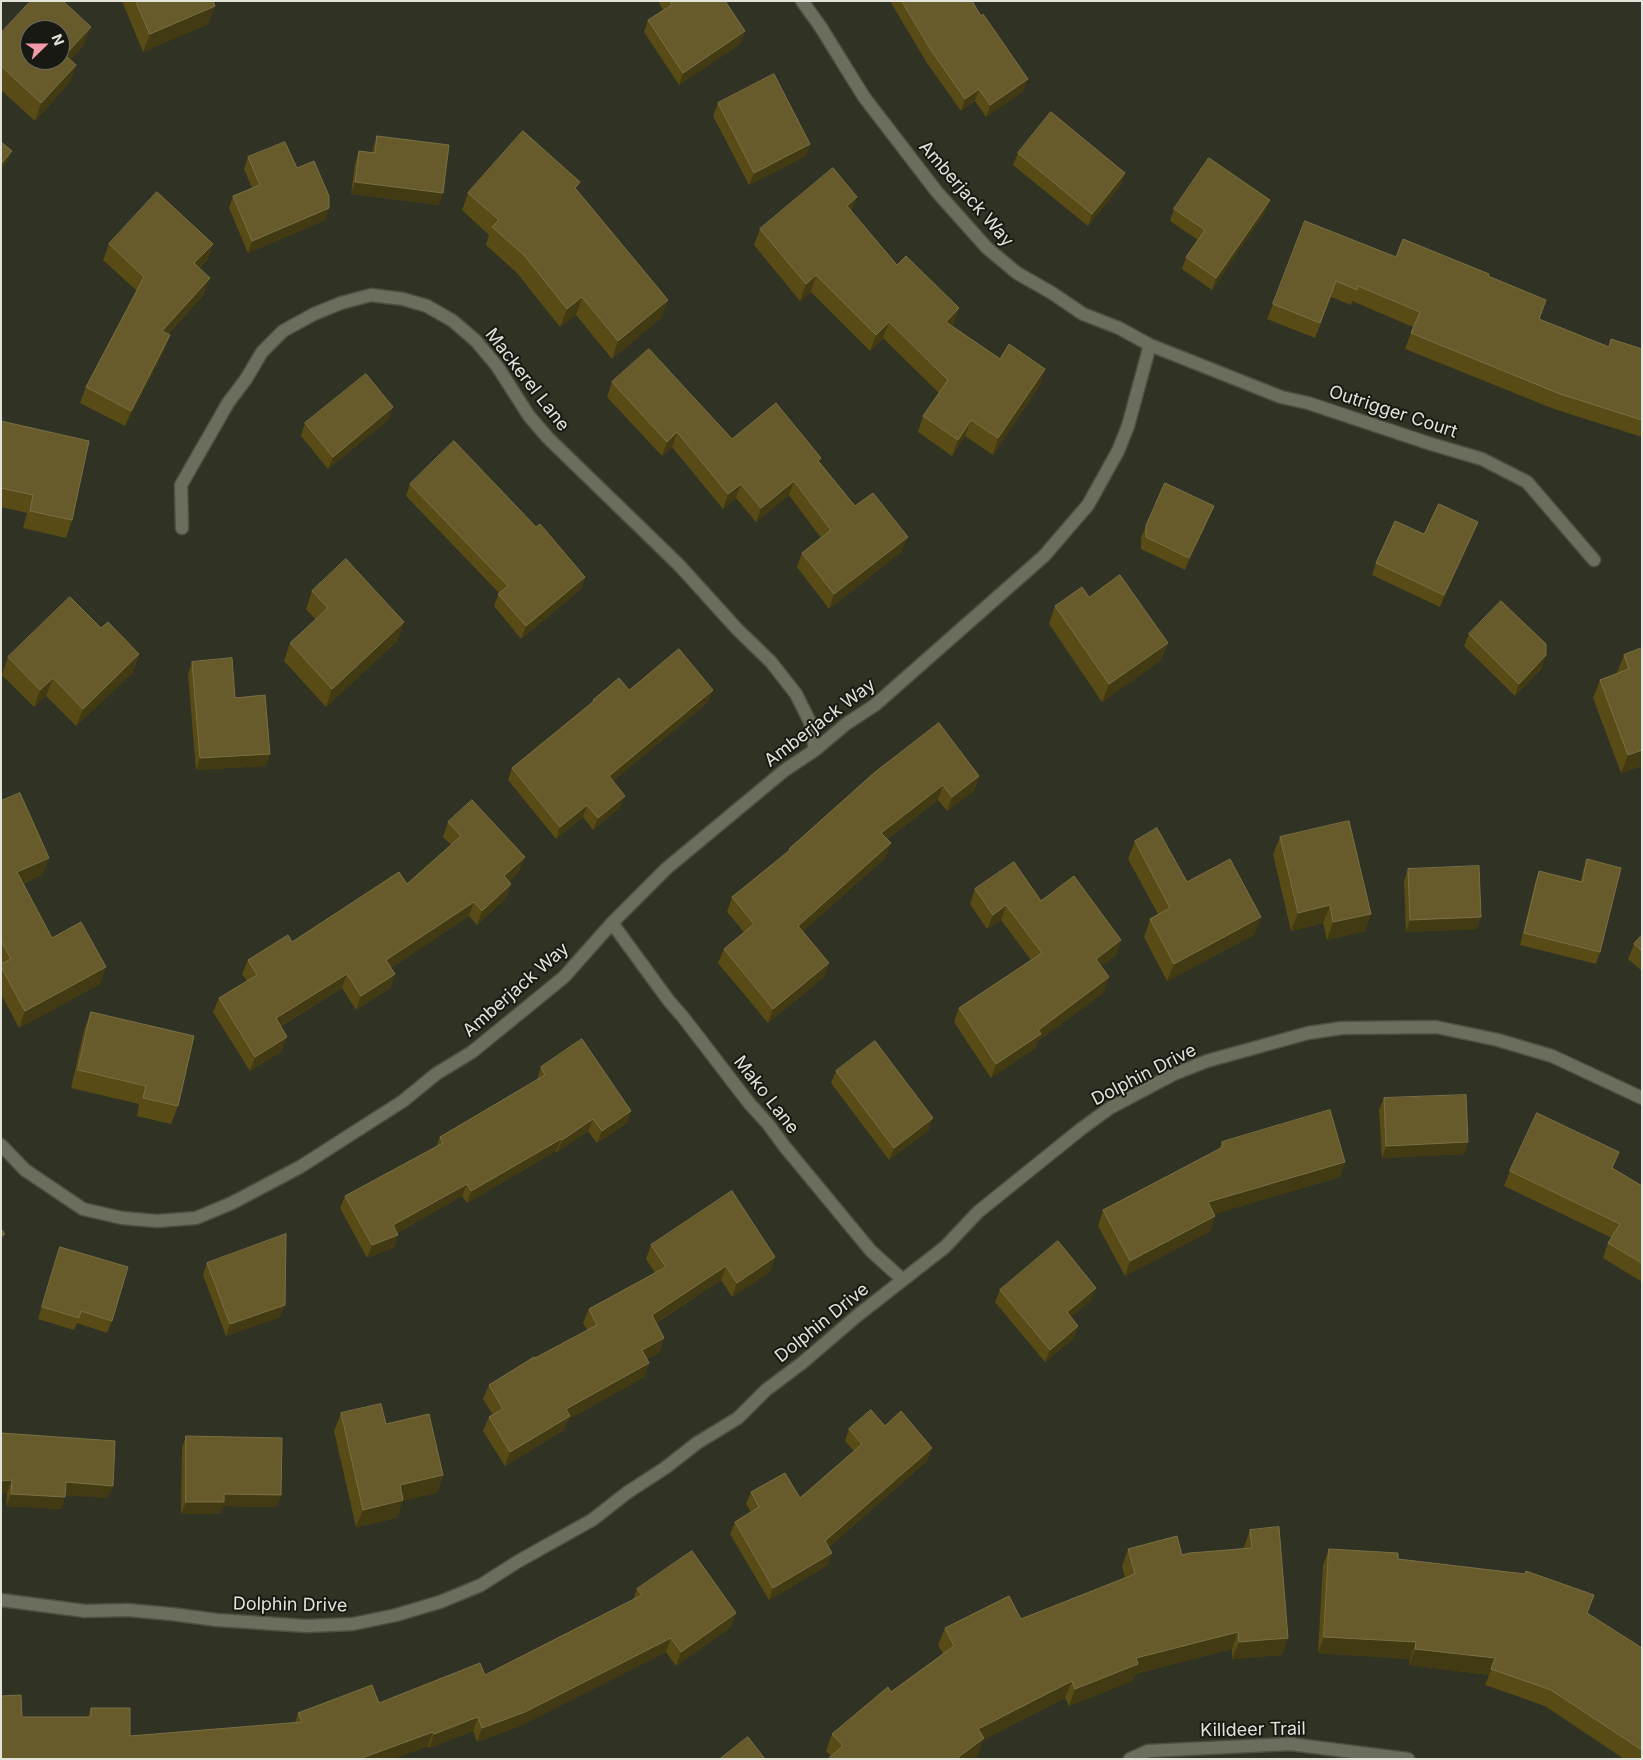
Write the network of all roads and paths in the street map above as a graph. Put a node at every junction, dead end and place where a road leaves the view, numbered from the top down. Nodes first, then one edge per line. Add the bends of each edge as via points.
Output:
1 (802, 1) edge
2 (1150, 345) junction
3 (182, 528) dead end
4 (1594, 560) dead end
5 (815, 750) junction
6 (612, 924) junction
7 (1642, 1098) edge
8 (1, 1146) edge
9 (903, 1280) junction
10 (1, 1600) edge
11 (1130, 1759) edge
12 (1408, 1759) edge

1 - 2 street, Amberjack Way via 864,97 937,192 987,248 1017,273 1083,314
2 - 4 street, Outrigger Court via 1281,397 1482,459 1527,482
2 - 5 street, Amberjack Way via 1128,426 1088,505 1044,556 932,656
3 - 5 street, Mackerel Lane via 181,486 262,352 283,331 314,314 371,295 427,306 453,321 476,341 548,438 679,565 771,662 796,694 810,722
5 - 6 street, Amberjack Way via 785,770 667,868
6 - 8 street, Amberjack Way via 564,977 472,1052 300,1167 196,1218 157,1221 122,1218 83,1209 25,1170
6 - 9 street, Mako Lane via 749,1103 871,1251
7 - 9 street, Dolphin Drive via 1552,1056 1436,1027 1342,1028 1308,1033 1208,1061 1174,1074 1110,1108 1026,1171
9 - 10 street, Dolphin Drive via 766,1390 738,1418 592,1520 481,1585 440,1602 353,1624 306,1626 128,1610 85,1610
11 - 12 street, Killdeer Trail via 1148,1751 1290,1744

